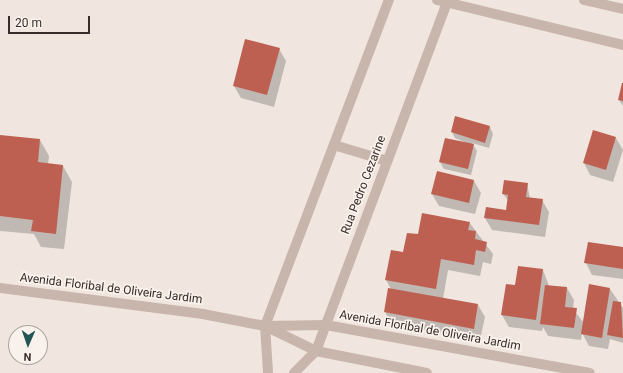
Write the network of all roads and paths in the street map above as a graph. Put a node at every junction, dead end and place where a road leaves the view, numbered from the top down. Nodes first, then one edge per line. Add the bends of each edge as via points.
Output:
1 (389, 0) edge
2 (584, 0) edge
3 (444, 1) edge
4 (623, 9) edge
5 (623, 45) edge
6 (334, 145) junction
7 (387, 161) junction
8 (0, 288) edge
9 (326, 325) junction
10 (265, 326) junction
11 (316, 351) junction
12 (268, 373) edge
13 (294, 373) edge
14 (427, 373) edge
15 (590, 373) edge

1 - 6 street
2 - 4 street
3 - 5 street
3 - 7 street, Rua Pedro Cezarine
6 - 7 street
6 - 10 street
7 - 9 street, Rua Pedro Cezarine
8 - 10 street, Avenida Floribal de Oliveira Jardim via 203,314
9 - 10 street, Avenida Floribal de Oliveira Jardim
9 - 11 street, Rua Pedro Cezarine
9 - 15 street, Avenida Floribal de Oliveira Jardim
10 - 11 street, Avenida Floribal de Oliveira Jardim
10 - 12 street
11 - 13 street, Rua Pedro Cezarine
11 - 14 street, Avenida Floribal de Oliveira Jardim

